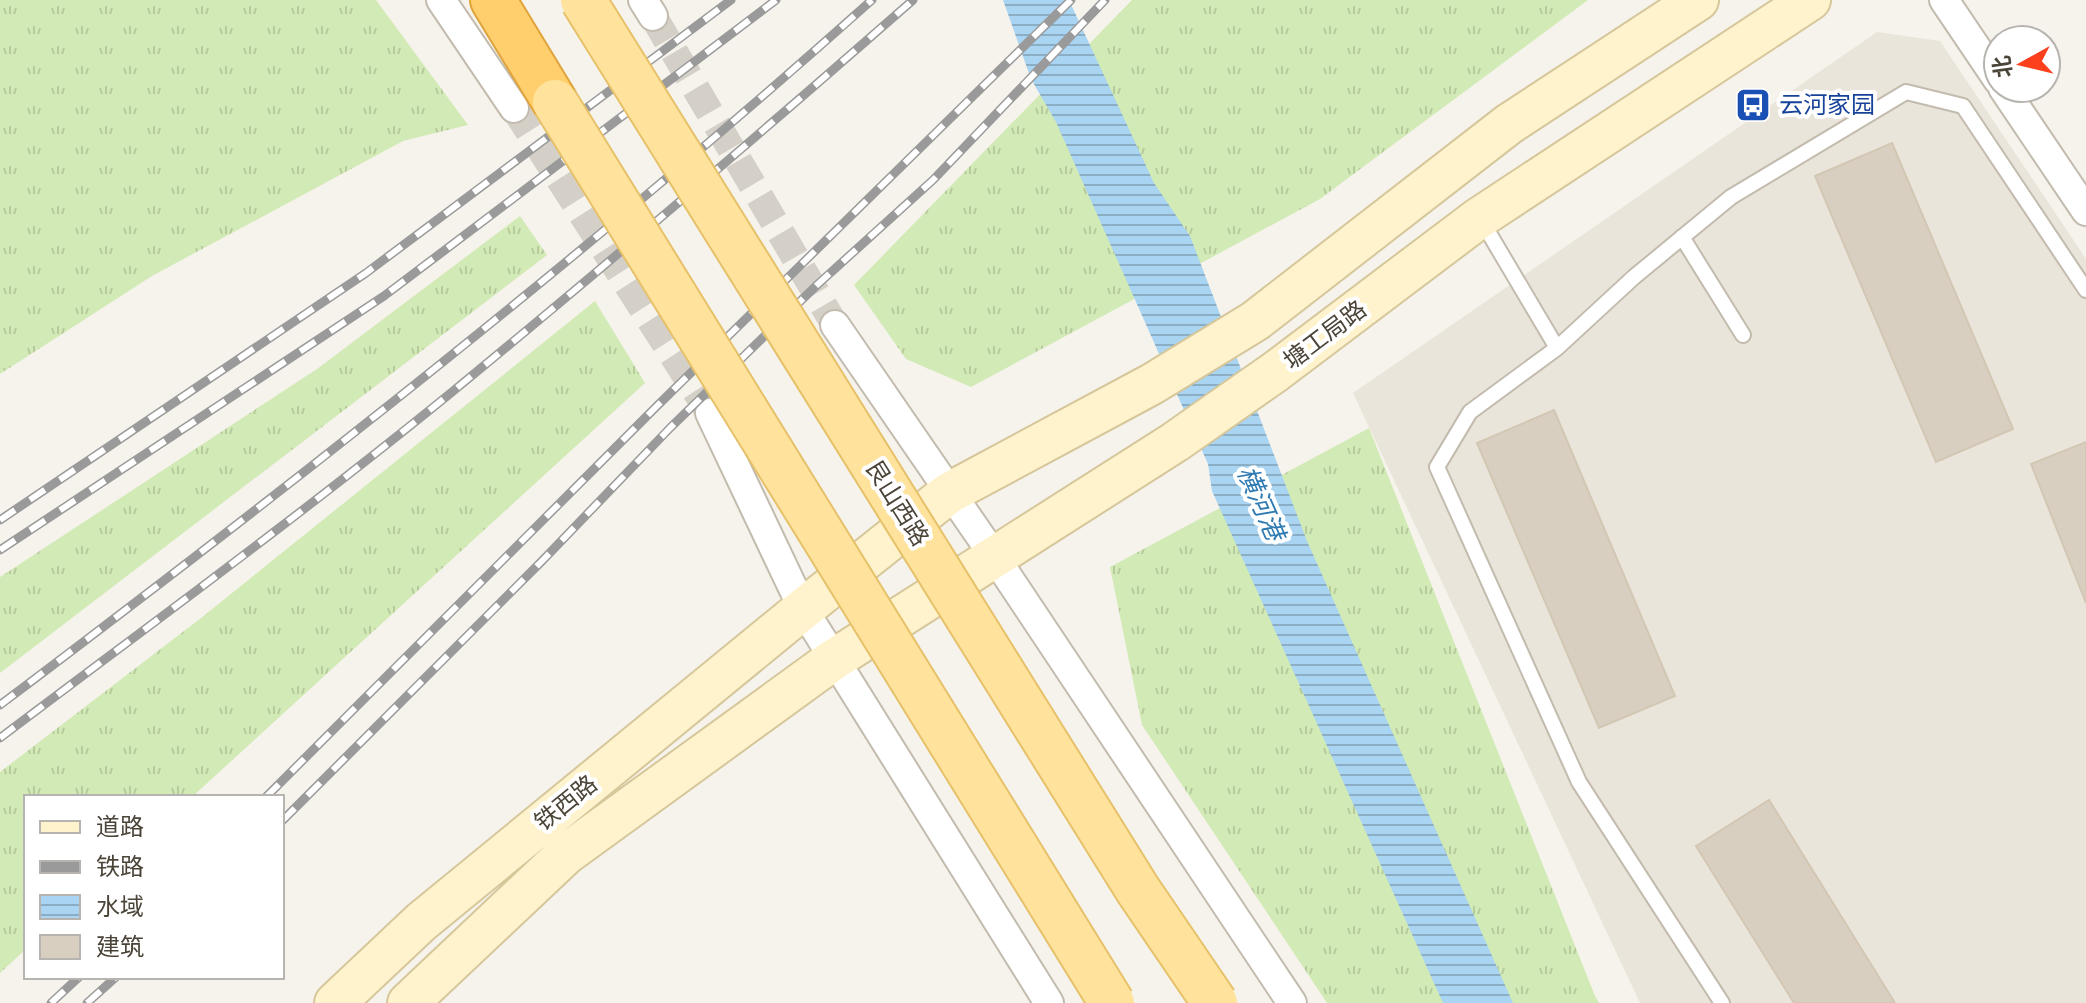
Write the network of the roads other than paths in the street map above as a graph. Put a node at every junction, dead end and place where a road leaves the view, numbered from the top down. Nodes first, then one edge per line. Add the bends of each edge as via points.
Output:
1 (441, 0) edge
2 (493, 0) edge
3 (583, 0) edge
4 (1698, 0) edge
5 (1810, 0) edge
6 (1944, 0) edge
7 (1982, 56) edge
8 (2014, 104) edge
9 (534, 105) junction
10 (2086, 211) edge
11 (1479, 218) junction
12 (1682, 237) junction
13 (2086, 290) edge
14 (835, 325) tunnel mouth
15 (1743, 335) dead end
16 (1557, 348) junction
17 (710, 413) tunnel mouth
18 (949, 493) junction
19 (994, 556) junction
20 (803, 609) junction
21 (833, 660) junction
22 (335, 1003) edge
23 (408, 1003) edge
24 (1049, 1003) edge
25 (1112, 1003) edge
26 (1215, 1003) edge
27 (1292, 1003) edge
28 (1722, 1003) edge

1 - 9 street
2 - 9 highway
3 - 26 main road, 艮山西路, bridge via 1138,890
4 - 18 main road via 1509,124 1255,321 1152,384
5 - 11 main road, 塘工局路
6 - 7 street
8 - 10 street
9 - 25 main road, bridge
11 - 16 lane
11 - 19 main road, 塘工局路 via 1175,442
12 - 13 lane via 1731,197 1906,92 1963,106
12 - 15 lane
12 - 16 lane
14 - 18 street, 艮山西路
16 - 28 lane via 1470,412 1437,467 1579,782
17 - 20 street
18 - 19 street, 艮山西路
18 - 20 main road
19 - 21 main road, 塘工局路
19 - 27 street, 艮山西路
20 - 21 street
20 - 22 main road, 铁西路 via 421,922
21 - 23 main road, 铁西路 via 566,854
21 - 24 street

